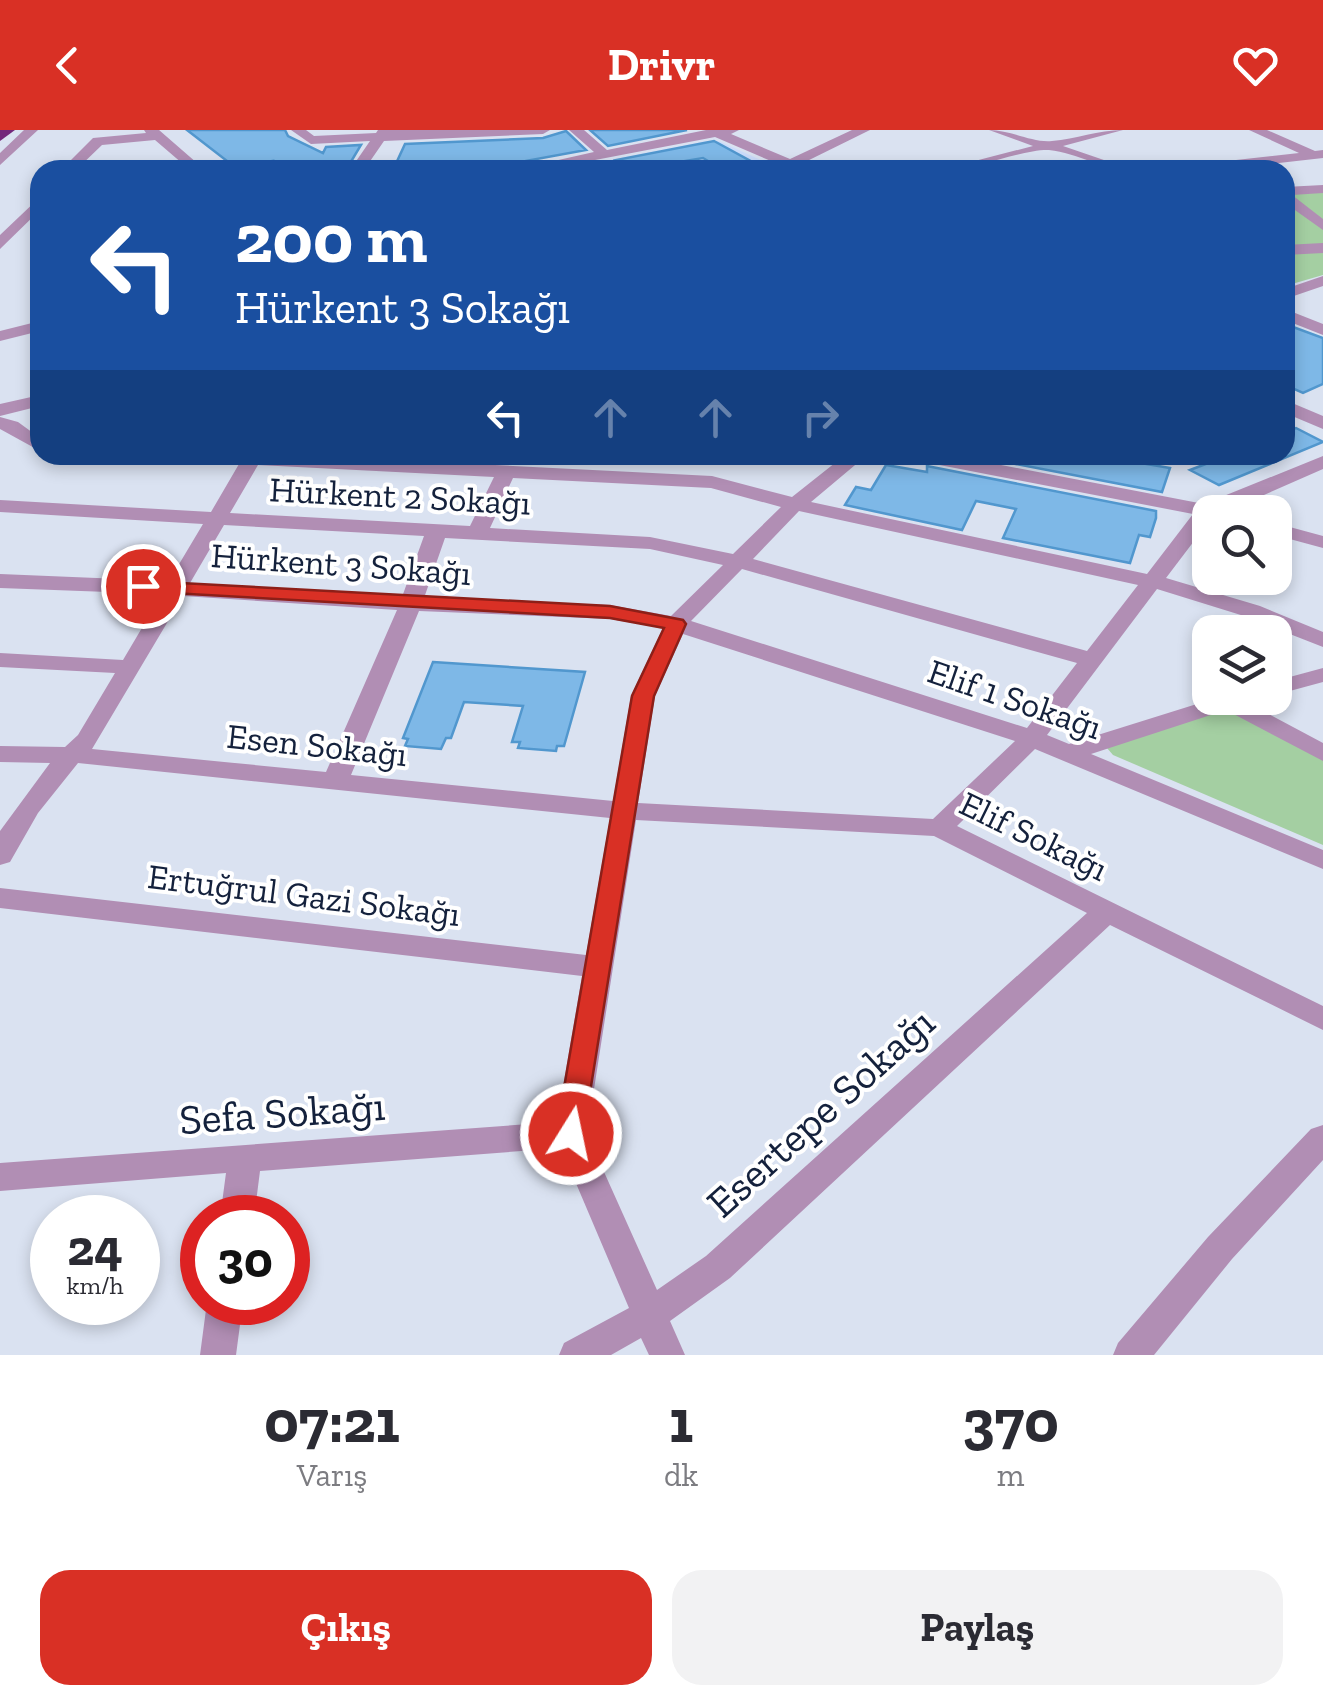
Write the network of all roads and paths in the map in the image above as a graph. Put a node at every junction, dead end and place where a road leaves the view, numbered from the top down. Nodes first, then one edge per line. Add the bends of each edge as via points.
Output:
1 (7, 130) edge
2 (31, 130) edge
3 (298, 130) edge
4 (543, 130) edge
5 (576, 130) edge
6 (863, 130) edge
7 (996, 130) edge
8 (1116, 130) edge
9 (1256, 130) edge
10 (720, 131) edge
11 (153, 133) edge
12 (382, 135) edge
13 (0, 136) edge
14 (1050, 146) junction
15 (604, 154) junction
16 (1320, 155) edge
17 (78, 160) edge
18 (186, 160) edge
19 (364, 160) edge
20 (574, 160) edge
21 (770, 160) edge
22 (797, 160) edge
23 (989, 160) edge
24 (1094, 160) edge
25 (1274, 160) edge
26 (0, 161) edge
27 (1323, 190) edge
28 (1295, 195) edge
29 (1295, 202) edge
30 (30, 212) edge
31 (1323, 226) edge
32 (0, 244) edge
33 (1323, 248) edge
34 (1295, 249) edge
35 (1323, 281) edge
36 (1295, 291) edge
37 (1295, 318) edge
38 (30, 328) edge
39 (1323, 330) edge
40 (0, 336) edge
41 (30, 402) edge
42 (0, 410) edge
43 (1295, 410) edge
44 (0, 423) edge
45 (1323, 423) edge
46 (30, 441) edge
47 (1323, 462) edge
48 (247, 465) edge
49 (387, 465) edge
50 (622, 465) edge
51 (845, 465) edge
52 (971, 465) edge
53 (506, 472) junction
54 (1248, 495) edge
55 (0, 506) edge
56 (794, 506) junction
57 (1192, 507) edge
58 (216, 519) junction
59 (436, 533) junction
60 (477, 533) junction
61 (1292, 533) edge
62 (1192, 534) edge
63 (1323, 542) edge
64 (736, 561) junction
65 (1153, 580) junction
66 (0, 581) edge
67 (175, 589) junction
68 (411, 604) junction
69 (676, 624) junction
70 (1323, 640) edge
71 (0, 660) edge
72 (1092, 660) junction
73 (129, 667) junction
74 (1323, 676) edge
75 (1292, 684) edge
76 (1192, 712) edge
77 (1260, 715) edge
78 (1032, 738) junction
79 (1070, 752) junction
80 (1323, 753) edge
81 (0, 754) edge
82 (72, 754) junction
83 (335, 782) junction
84 (627, 811) junction
85 (938, 828) junction
86 (0, 856) edge
87 (1323, 860) edge
88 (0, 898) edge
89 (1106, 912) junction
90 (599, 967) junction
91 (1323, 1020) edge
92 (571, 1134) junction
93 (1323, 1138) edge
94 (245, 1160) junction
95 (0, 1177) edge
96 (240, 1195) edge
97 (651, 1314) junction
98 (223, 1325) edge
99 (1142, 1352) edge
100 (218, 1355) edge
101 (577, 1355) edge
102 (667, 1355) edge

1 - 13 highway
2 - 26 street
3 - 12 street via 311,140
4 - 12 street
5 - 15 street
6 - 22 street
7 - 14 street
8 - 14 street
9 - 16 street
10 - 15 street
10 - 21 street
11 - 17 street via 98,141
11 - 18 street
12 - 19 street
14 - 23 street
14 - 24 street
15 - 20 street
16 - 25 street
27 - 28 street
29 - 31 street
30 - 32 street
33 - 34 street
35 - 36 street
37 - 39 street
38 - 40 street
41 - 42 street
43 - 45 street
44 - 46 street
47 - 54 street
48 - 58 street
49 - 53 street
50 - 53 street
50 - 56 street
51 - 56 street
52 - 57 street
53 - 60 street
55 - 58 street, Hürkent 2 Sokağı
56 - 64 street
56 - 65 street
58 - 59 street, Hürkent 2 Sokağı
58 - 67 street
59 - 60 street, Hürkent 2 Sokağı
59 - 68 street
60 - 64 street, Hürkent 2 Sokağı via 650,542
61 - 63 street
62 - 65 street
64 - 69 street
64 - 72 street, Hürkent 2 Sokağı
65 - 70 street
65 - 72 street
66 - 67 street, Hürkent 3 Sokağı
67 - 68 street, Hürkent 3 Sokağı
67 - 73 street
68 - 69 street, Hürkent 3 Sokağı via 610,612
68 - 83 street
69 - 78 street, Elif 1 Sokağı
69 - 84 street via 643,696
71 - 73 street
72 - 78 street
73 - 82 street via 88,740
74 - 75 street
76 - 79 street
77 - 80 street
78 - 79 street, Elif 1 Sokağı
78 - 85 street
79 - 87 street, Elif 1 Sokağı
81 - 82 street, Esen Sokağı
82 - 83 street, Esen Sokağı
82 - 86 street via 21,814
83 - 84 street, Esen Sokağı
84 - 85 street, Elif Sokağı
84 - 90 street
85 - 89 street, Elif Sokağı
88 - 90 street, Ertuğrul Gazi Sokağı
89 - 91 street, Elif Sokağı
89 - 97 street, Esertepe Sokağı via 718,1267
90 - 92 street
92 - 94 street, Sefa Sokağı
92 - 97 street
93 - 99 street via 1220,1248
94 - 95 street, Sefa Sokağı
94 - 96 street
97 - 101 street, Esertepe Sokağı
97 - 102 street
98 - 100 street

